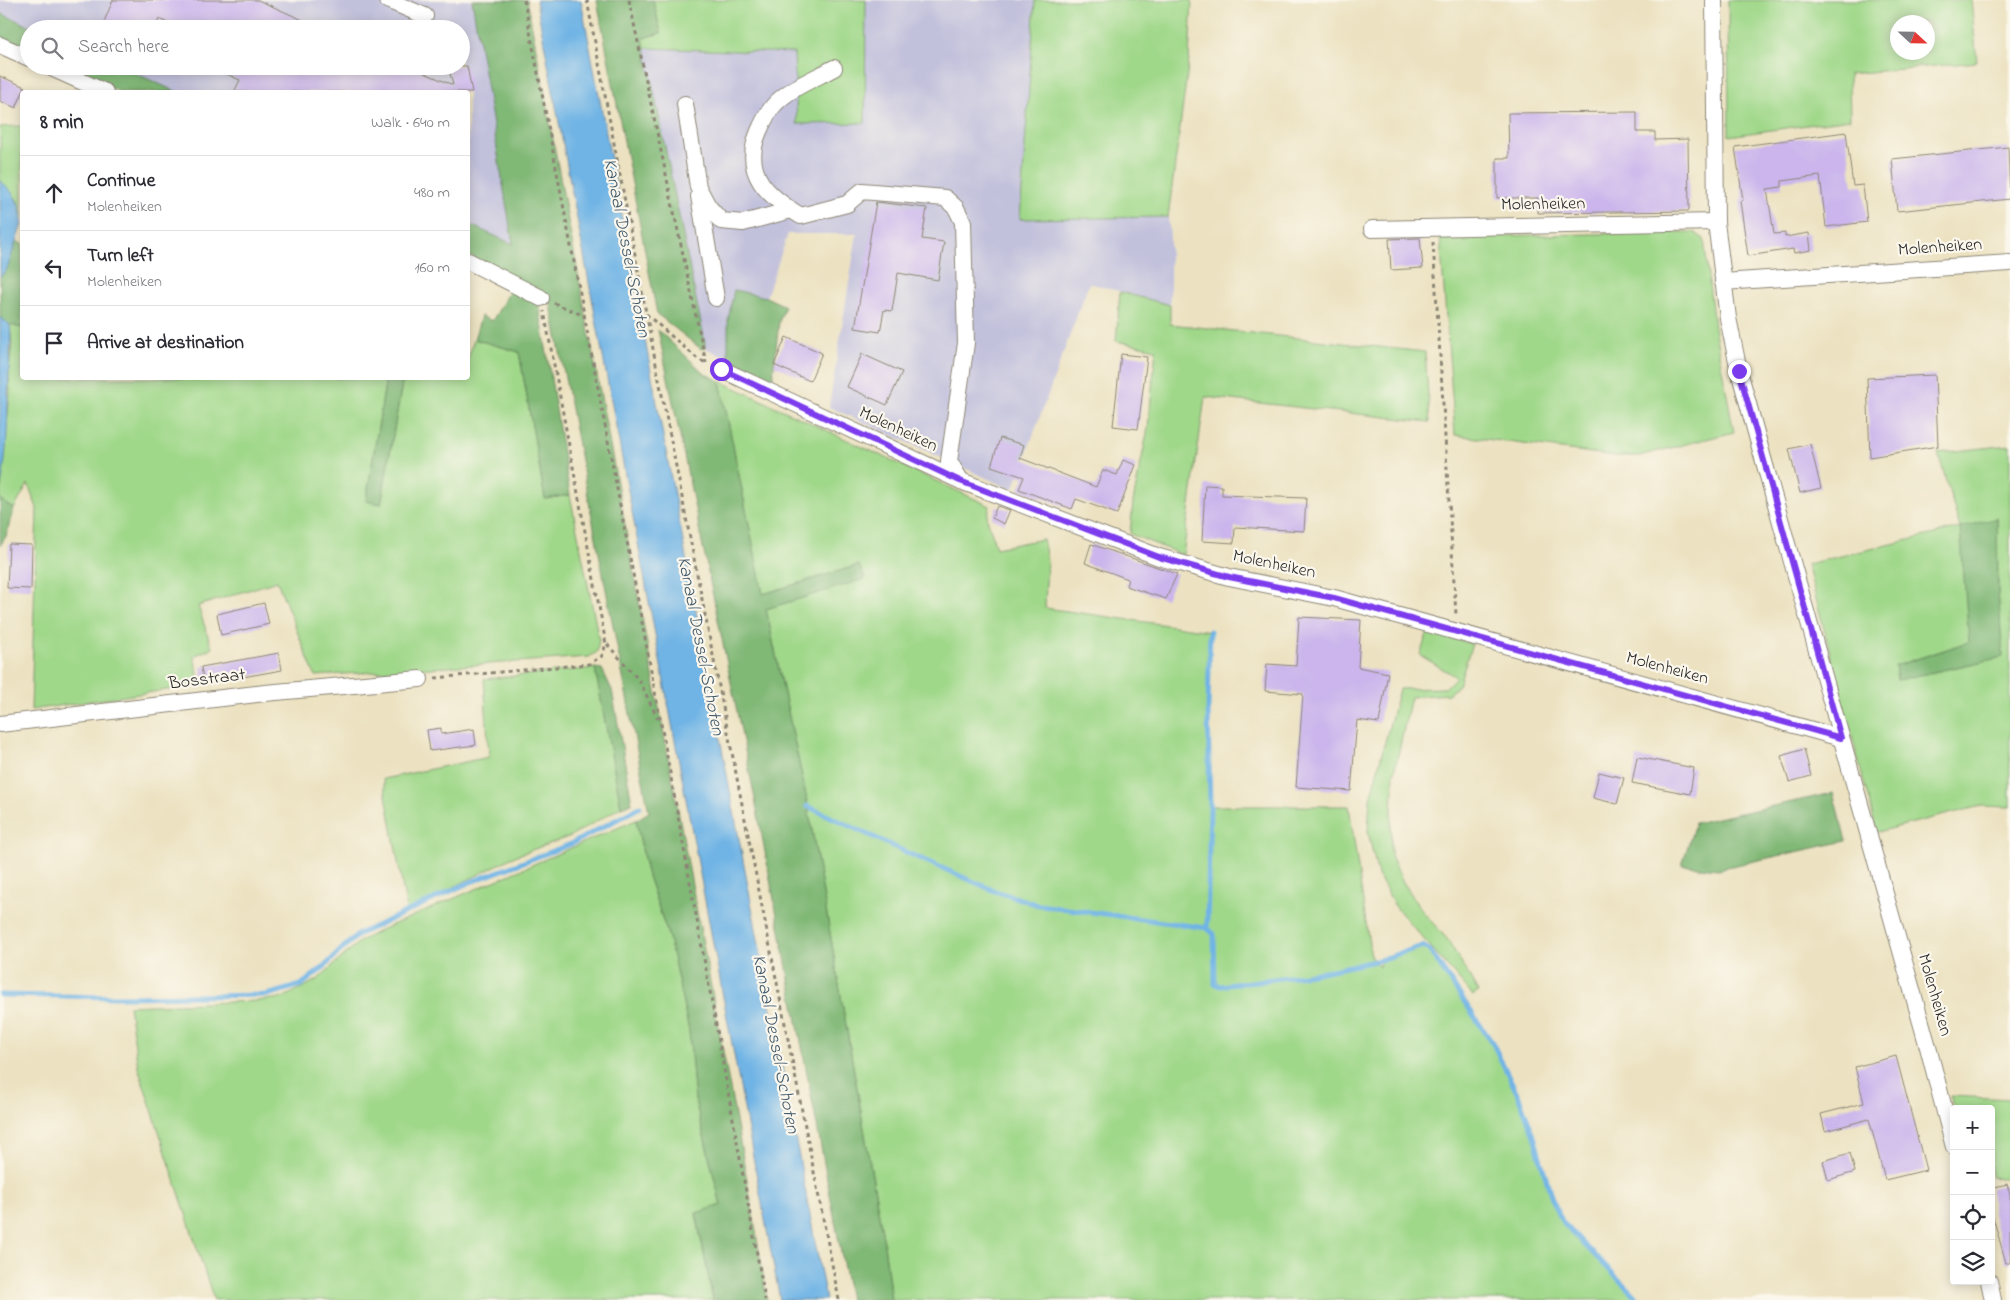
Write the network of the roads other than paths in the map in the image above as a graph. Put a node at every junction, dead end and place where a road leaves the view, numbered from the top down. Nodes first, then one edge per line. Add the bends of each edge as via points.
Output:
1 (387, 0) edge
2 (1714, 0) edge
3 (425, 16) dead end
4 (0, 45) edge
5 (20, 54) edge
6 (834, 68) dead end
7 (67, 75) edge
8 (101, 90) edge
9 (685, 104) dead end
10 (698, 187) junction
11 (792, 210) junction
12 (1716, 222) junction
13 (1372, 229) dead end
14 (470, 262) edge
15 (2010, 263) edge
16 (1723, 282) junction
17 (541, 298) road end
18 (716, 298) dead end
19 (713, 366) road end
20 (960, 481) junction
21 (420, 679) road end
22 (0, 724) edge
23 (1841, 738) junction
24 (1950, 1132) edge
25 (1990, 1285) edge
26 (1993, 1300) edge

1 - 3 street
2 - 12 street, Molenheiken
4 - 5 street
6 - 11 street via 791,90 774,104 755,141 753,163 758,181 781,204
7 - 8 street
9 - 10 street
10 - 11 street via 708,206 721,220 743,222
10 - 18 street
11 - 20 street via 802,216 826,211 847,204 862,192 946,198 956,208 963,222 966,343 949,461
12 - 13 street, Molenheiken
12 - 16 street, Molenheiken
14 - 17 street
15 - 16 street, Molenheiken
16 - 23 street, Molenheiken via 1739,371
19 - 20 street, Molenheiken
20 - 23 street, Molenheiken via 1185,565 1334,598
21 - 22 street, Bosstraat via 265,693
23 - 24 street, Molenheiken
25 - 26 street

